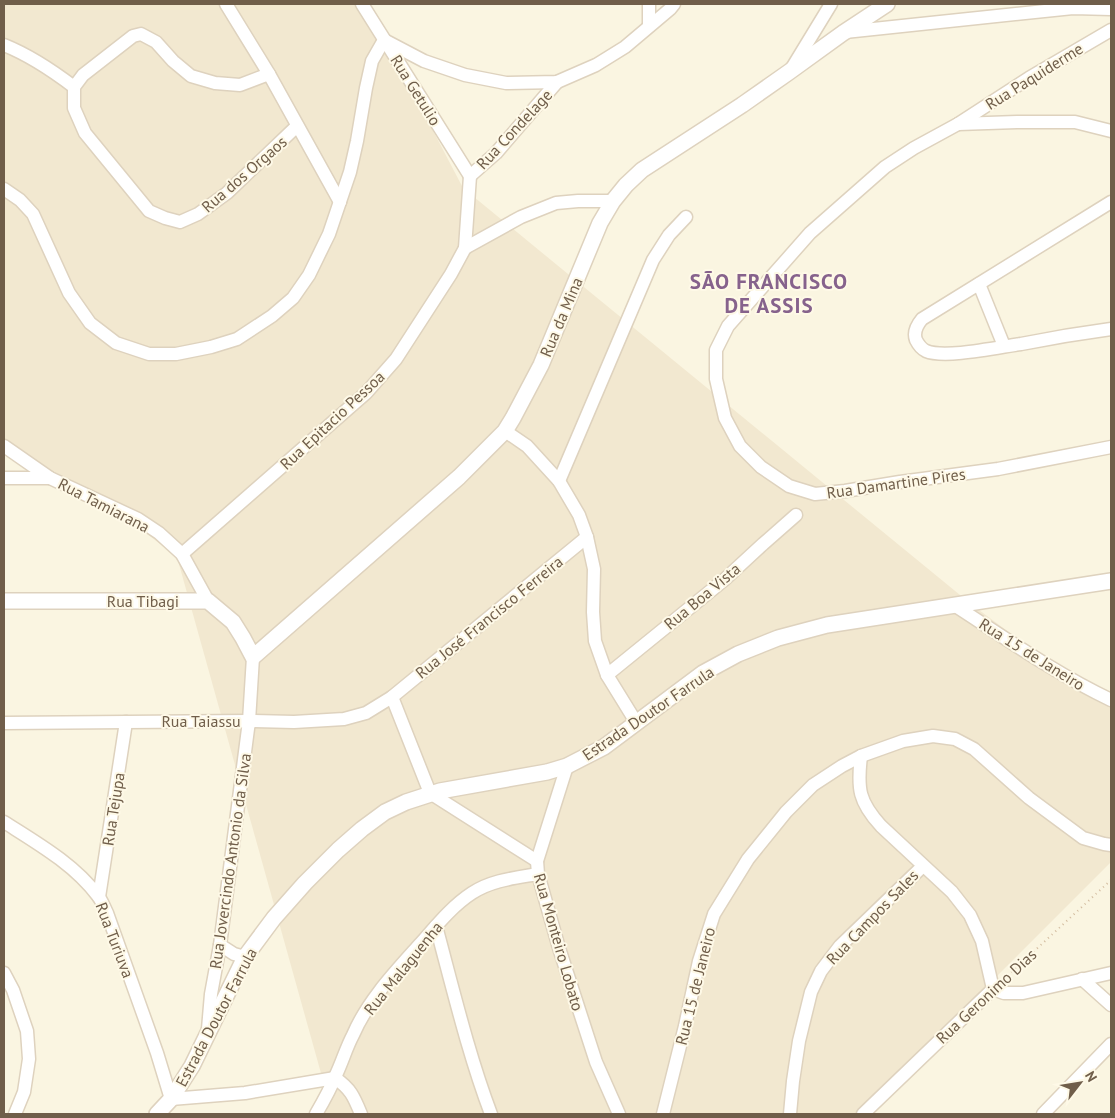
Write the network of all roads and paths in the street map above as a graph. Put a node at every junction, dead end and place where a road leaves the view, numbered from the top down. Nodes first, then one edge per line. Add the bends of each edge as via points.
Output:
1 (226, 4) edge
2 (362, 4) edge
3 (649, 4) edge
4 (674, 4) edge
5 (830, 4) edge
6 (887, 4) edge
7 (1111, 9) edge
8 (649, 26) junction
9 (1111, 30) edge
10 (843, 32) junction
11 (384, 40) junction
12 (4, 45) edge
13 (789, 72) junction
14 (269, 74) junction
15 (557, 82) junction
16 (74, 87) junction
17 (958, 124) junction
18 (297, 126) junction
19 (1111, 131) edge
20 (470, 176) junction
21 (4, 189) edge
22 (613, 201) junction
23 (340, 202) junction
24 (1111, 202) edge
25 (686, 217) dead end
26 (465, 248) junction
27 (979, 284) junction
28 (1111, 328) edge
29 (1004, 346) junction
30 (505, 431) junction
31 (4, 446) edge
32 (1111, 446) edge
33 (4, 478) edge
34 (50, 478) junction
35 (559, 481) junction
36 (796, 515) dead end
37 (587, 537) junction
38 (182, 554) junction
39 (1111, 581) edge
40 (208, 600) junction
41 (4, 601) edge
42 (954, 605) junction
43 (253, 657) junction
44 (606, 675) junction
45 (392, 697) junction
46 (1111, 700) edge
47 (249, 721) junction
48 (126, 722) junction
49 (636, 722) junction
50 (4, 723) edge
51 (861, 756) junction
52 (567, 766) junction
53 (430, 793) junction
54 (4, 822) edge
55 (1111, 845) edge
56 (537, 861) junction
57 (923, 866) junction
58 (538, 874) junction
59 (1111, 880) edge
60 (100, 897) junction
61 (436, 926) junction
62 (220, 945) junction
63 (245, 957) junction
64 (4, 973) edge
65 (1111, 973) edge
66 (1082, 979) junction
67 (993, 989) junction
68 (1111, 1005) edge
69 (207, 1035) junction
70 (1111, 1044) edge
71 (335, 1078) junction
72 (171, 1099) junction
73 (15, 1114) edge
74 (157, 1114) edge
75 (316, 1114) edge
76 (361, 1114) edge
77 (491, 1114) edge
78 (619, 1114) edge
79 (663, 1114) edge
80 (790, 1114) edge
81 (863, 1114) edge
82 (1043, 1114) edge

1 - 14 street, Rua dos Orgaos
2 - 11 street, Rua Getulio
3 - 8 street
4 - 8 street, Rua Condelage
5 - 13 street
6 - 10 street, Rua da Mina
7 - 10 street via 1073,8
8 - 15 street, Rua Condelage via 625,47 596,65
9 - 17 street, Rua Paquiderme
10 - 13 street, Rua da Mina
11 - 15 street, Rua Condelage via 424,61 465,75 506,83
11 - 20 street, Rua Getulio
11 - 23 street via 372,61 350,172
12 - 16 street
13 - 22 street, Rua da Mina via 642,170
14 - 16 street via 240,85 215,83 191,76 156,42 141,34 133,36 83,75
14 - 18 street, Rua dos Orgaos
15 - 20 street, Rua Condelage via 496,153
16 - 18 street, Rua dos Orgaos via 74,108 85,133 149,211 180,222 198,214 227,193
17 - 19 street via 1075,122
17 - 32 street, Rua Damartine Pires via 885,167 810,233 728,326 716,350 716,379 725,418 740,446 761,467 789,486 815,494 998,469
18 - 23 street, Rua dos Orgaos
20 - 26 street, Rua Epitacio Pessoa
21 - 23 street via 32,214 69,293 90,323 116,343 149,354 176,354 237,339 272,316 293,298 309,274 329,234
22 - 26 street via 556,203 521,217
22 - 30 street, Rua da Mina via 600,223 541,365
24 - 27 street
25 - 35 street via 653,260
26 - 38 street, Rua Epitacio Pessoa via 396,359 366,392
27 - 29 street
27 - 29 street via 922,319 916,328 916,339 925,350 934,352
28 - 29 street
30 - 35 street via 527,446
30 - 43 street, Rua da Mina via 458,477
31 - 34 street, Rua Tamiarana
33 - 34 street
34 - 38 street, Rua Tamiarana via 138,520 159,533
35 - 37 street via 579,515
36 - 44 street, Rua Boa Vista via 724,580
37 - 44 street via 594,569 592,612 595,641
37 - 45 street, Rua José Francisco Ferreira
38 - 40 street, Rua Tamiarana
39 - 42 street, Estrada Doutor Farrula
40 - 41 street, Rua Tibagi
40 - 43 street via 233,622
42 - 46 street, Rua 15 de Janeiro via 1089,690
42 - 49 street, Estrada Doutor Farrula via 827,625 778,638 703,673
43 - 47 street, Rua Jovercindo Antonio da Silva
44 - 49 street
45 - 47 street, Rua Taiassu via 366,713 344,719
45 - 53 street
47 - 48 street, Rua Taiassu
47 - 62 street, Rua Jovercindo Antonio da Silva
48 - 50 street, Rua Taiassu
48 - 60 street, Rua Tejupa
49 - 52 street, Estrada Doutor Farrula via 604,747
51 - 55 street, Rua 15 de Janeiro via 903,740 933,736 955,739 974,749 1029,798 1083,838
51 - 57 street via 859,789 870,814
51 - 79 street, Rua 15 de Janeiro via 813,784 786,812 748,859 714,914 699,961
52 - 53 street, Estrada Doutor Farrula
52 - 56 street, Rua Monteiro Lobato
53 - 56 street
53 - 63 street, Estrada Doutor Farrula via 384,812 362,828 305,883
54 - 60 street, Rua Turiuva via 72,868
56 - 58 street, Rua Monteiro Lobato
57 - 67 street via 952,892 970,915 982,941
57 - 80 street, Rua Campos Sales via 840,946 821,971 811,992 799,1041
58 - 61 street, Rua Malaguenha via 484,887 461,901
58 - 78 street, Rua Monteiro Lobato via 596,1062
59 - 67 path, Rua Geronimo Dias
60 - 72 street, Rua Turiuva
61 - 71 street, Rua Malaguenha via 394,973 367,1010
61 - 77 street
62 - 63 street
62 - 69 street, Rua Jovercindo Antonio da Silva
63 - 69 street, Estrada Doutor Farrula
64 - 73 street via 27,1032 29,1059 24,1092
65 - 66 street
66 - 67 street via 1023,993
66 - 68 street
67 - 81 street, Rua Geronimo Dias
69 - 72 street, Estrada Doutor Farrula
70 - 82 street
71 - 72 street via 245,1093
71 - 75 street, Rua Malaguenha
71 - 76 street via 346,1086
72 - 74 street, Estrada Doutor Farrula

